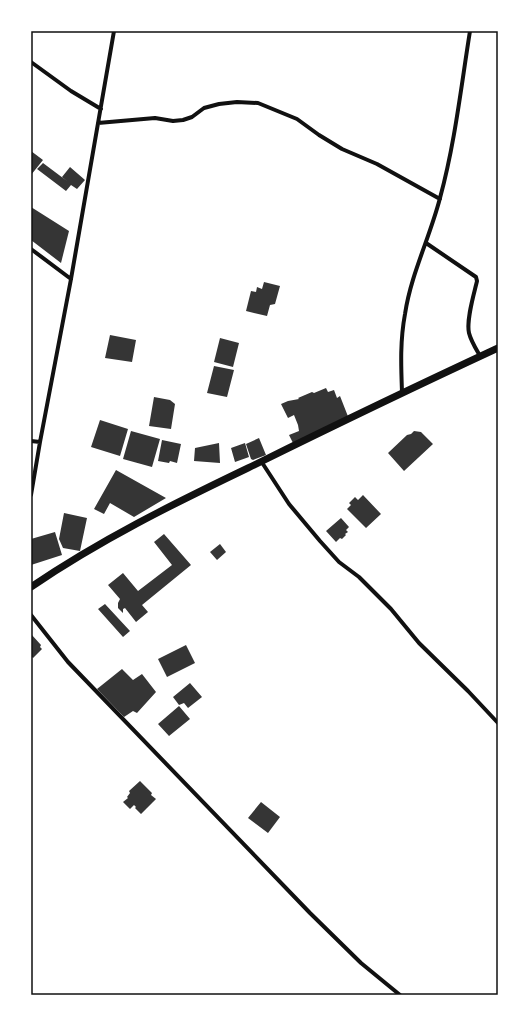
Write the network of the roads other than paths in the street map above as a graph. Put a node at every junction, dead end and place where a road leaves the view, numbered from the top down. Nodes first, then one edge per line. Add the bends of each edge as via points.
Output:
1 (114, 31) edge
2 (470, 31) edge
3 (31, 62) edge
4 (101, 109) junction
5 (98, 123) junction
6 (440, 199) junction
7 (426, 243) junction
8 (31, 249) edge
9 (71, 279) junction
10 (498, 348) edge
11 (480, 356) junction
12 (402, 392) junction
13 (31, 441) edge
14 (40, 442) junction
15 (261, 461) junction
16 (31, 495) edge
17 (31, 587) edge
18 (31, 615) edge
19 (498, 723) edge
20 (400, 995) edge

1 - 4 street
2 - 6 street via 451,152
3 - 4 street
4 - 5 street
5 - 6 street via 155,118 184,120 204,108 219,104 258,102 297,119 342,149 377,164
5 - 9 street
6 - 7 street
7 - 11 street via 476,277 469,334
7 - 12 street via 405,313 400,349
8 - 9 street
9 - 14 street
10 - 11 street
11 - 12 street
12 - 15 street
13 - 14 street
14 - 16 street
15 - 17 street via 136,523
15 - 19 street via 289,504 320,541 339,562 359,577 391,609 419,643
18 - 20 street via 68,662 310,913 361,963

